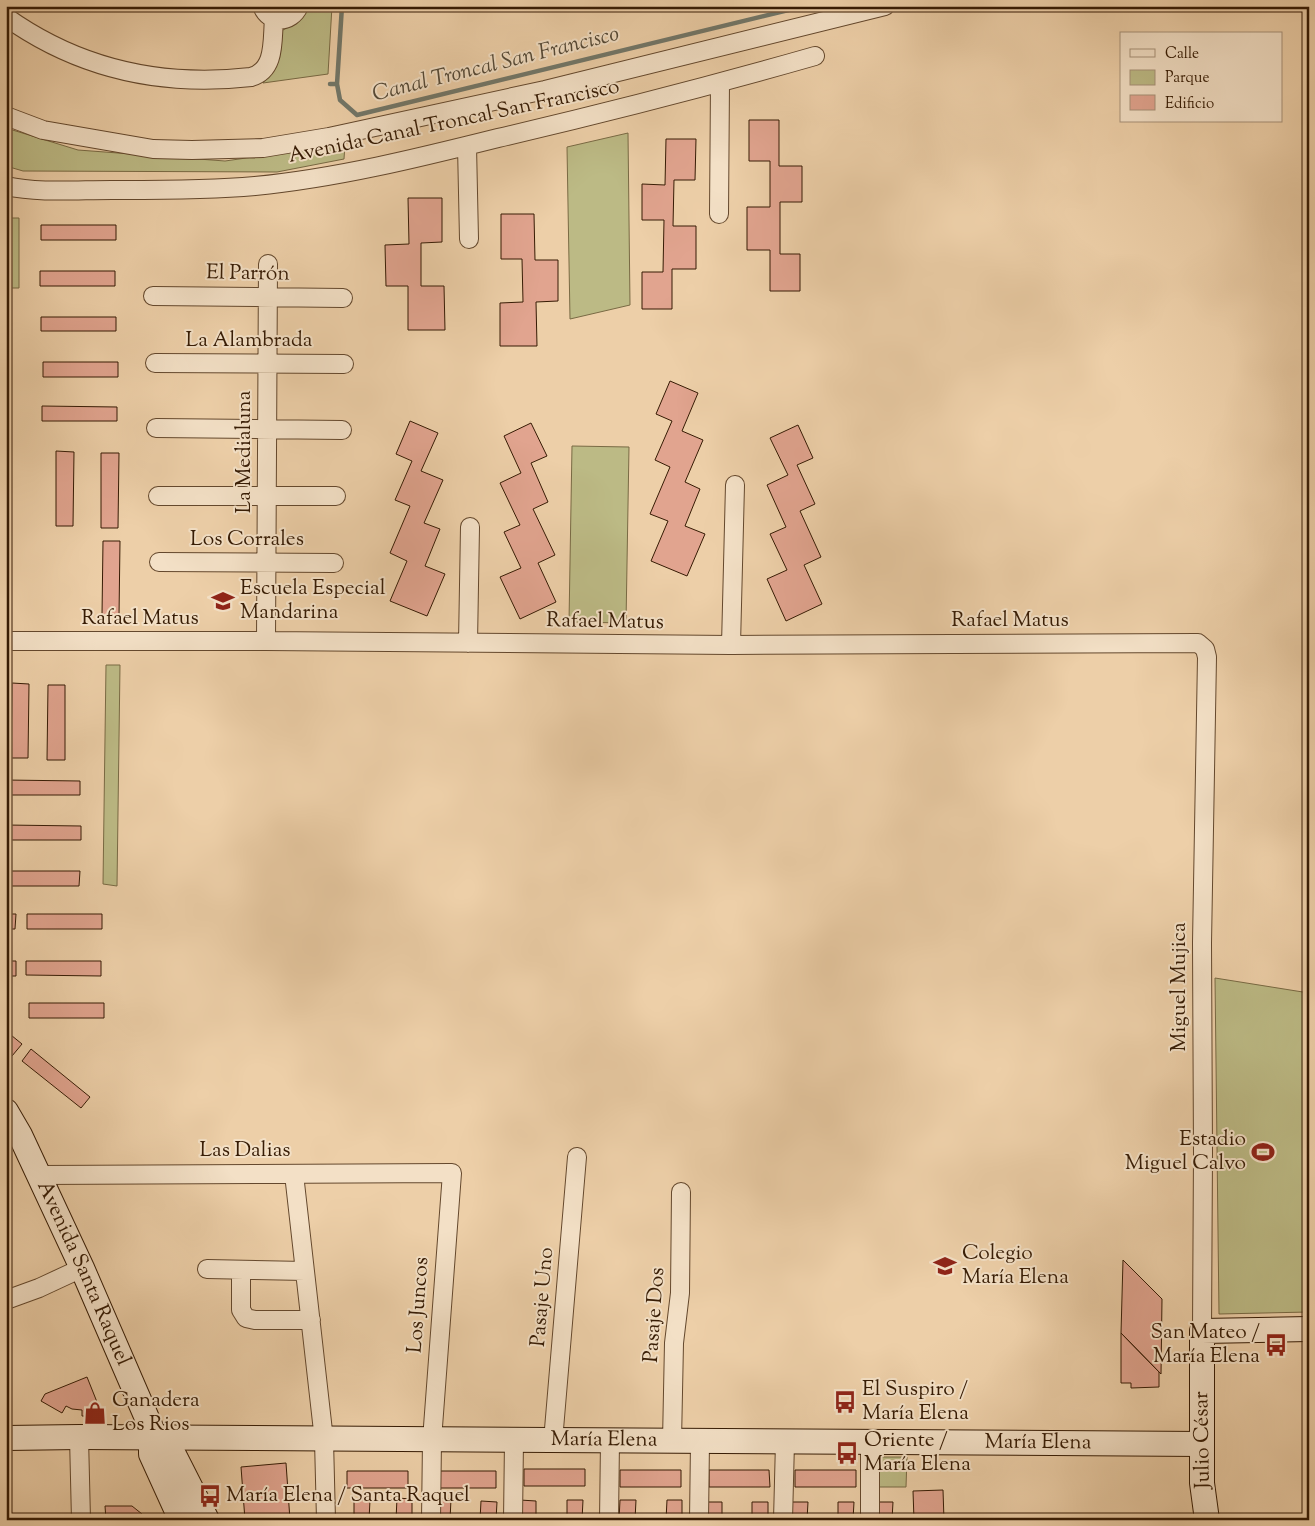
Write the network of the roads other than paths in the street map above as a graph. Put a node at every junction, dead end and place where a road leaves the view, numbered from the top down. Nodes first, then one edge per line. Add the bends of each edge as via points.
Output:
1 (262, 6) edge
2 (299, 6) edge
3 (885, 6) edge
4 (6, 17) edge
5 (274, 19) junction
6 (815, 56) dead end
7 (720, 83) junction
8 (6, 116) edge
9 (467, 146) junction
10 (6, 186) edge
11 (720, 214) dead end
12 (469, 239) dead end
13 (268, 264) dead end
14 (153, 296) dead end
15 (268, 297) junction
16 (343, 298) dead end
17 (155, 363) dead end
18 (268, 364) junction
19 (344, 364) dead end
20 (156, 428) dead end
21 (267, 429) junction
22 (342, 430) dead end
23 (734, 485) dead end
24 (158, 496) dead end
25 (267, 496) junction
26 (336, 496) dead end
27 (470, 527) dead end
28 (159, 562) dead end
29 (266, 563) junction
30 (334, 563) dead end
31 (6, 641) edge
32 (266, 641) junction
33 (468, 643) junction
34 (1203, 645) joint
35 (731, 646) junction
36 (6, 1111) edge
37 (577, 1157) dead end
38 (452, 1173) joint
39 (294, 1174) junction
40 (39, 1175) junction
41 (681, 1192) dead end
42 (82, 1268) junction
43 (207, 1269) dead end
44 (241, 1270) junction
45 (305, 1271) junction
46 (6, 1300) edge
47 (311, 1320) junction
48 (1309, 1329) edge
49 (1202, 1330) junction
50 (79, 1437) junction
51 (6, 1438) edge
52 (156, 1439) junction
53 (324, 1440) junction
54 (432, 1440) junction
55 (514, 1441) junction
56 (553, 1441) junction
57 (610, 1441) junction
58 (672, 1442) junction
59 (700, 1442) junction
60 (785, 1442) junction
61 (870, 1442) junction
62 (1202, 1444) junction
63 (81, 1520) edge
64 (181, 1520) edge
65 (207, 1520) edge
66 (326, 1520) edge
67 (431, 1520) edge
68 (513, 1520) edge
69 (609, 1520) edge
70 (699, 1520) edge
71 (783, 1520) edge
72 (870, 1520) edge
73 (1207, 1520) edge

1 - 5 street via 264,12
2 - 5 street via 293,16
3 - 8 street, Avenida Canal Troncal San Francisco via 544,90 272,147 230,150 153,148 43,130
4 - 5 street via 62,50 110,67 159,78 208,80 251,77 265,69 270,56
6 - 7 street, Avenida Canal Troncal San Francisco
7 - 9 street, Avenida Canal Troncal San Francisco
7 - 11 street
9 - 10 street, Avenida Canal Troncal San Francisco via 342,173 256,186 192,190
9 - 12 street
13 - 15 street, La Medialuna
14 - 15 street, El Parrón
15 - 16 street, El Parrón
15 - 18 street, La Medialuna
17 - 18 street, La Alambrada
18 - 19 street, La Alambrada
18 - 21 street, La Medialuna
20 - 21 street
21 - 22 street
21 - 25 street, La Medialuna
23 - 35 street
24 - 25 street
25 - 26 street
25 - 29 street, La Medialuna
27 - 33 street
28 - 29 street, Los Corrales
29 - 30 street, Los Corrales
29 - 32 street, La Medialuna
31 - 32 street, Rafael Matus
32 - 33 street, Rafael Matus
33 - 35 street, Rafael Matus
34 - 35 street, Rafael Matus via 1193,642
34 - 49 street, Miguel Mujica via 1207,657 1202,943
36 - 40 street, Avenida Santa Raquel
37 - 56 street, Pasaje Uno
38 - 39 street, Las Dalias
38 - 54 street, Los Juncos
39 - 40 street, Las Dalias
39 - 45 street
40 - 42 street, Avenida Santa Raquel
41 - 58 street, Pasaje Dos via 680,1293 674,1343
42 - 46 street
42 - 52 street, Avenida Santa Raquel
43 - 44 street
44 - 45 street
44 - 47 street via 242,1310 246,1318
45 - 47 street
47 - 53 street
48 - 49 street
49 - 62 street, Julio César
50 - 51 street, María Elena
50 - 52 street, María Elena
50 - 63 street
52 - 53 street, María Elena
52 - 64 street, Avenida Santa Raquel via 151,1454
52 - 65 street, Avenida Santa Raquel via 173,1453
53 - 54 street, María Elena
53 - 66 street
54 - 55 street, María Elena
54 - 67 street, Los Juncos
55 - 56 street, María Elena
55 - 68 street
56 - 57 street, María Elena
57 - 58 street, María Elena
57 - 69 street
58 - 59 street, María Elena
59 - 60 street, María Elena
59 - 70 street
60 - 61 street, María Elena
60 - 71 street
61 - 62 street, María Elena
61 - 72 street
62 - 73 street, Julio César

